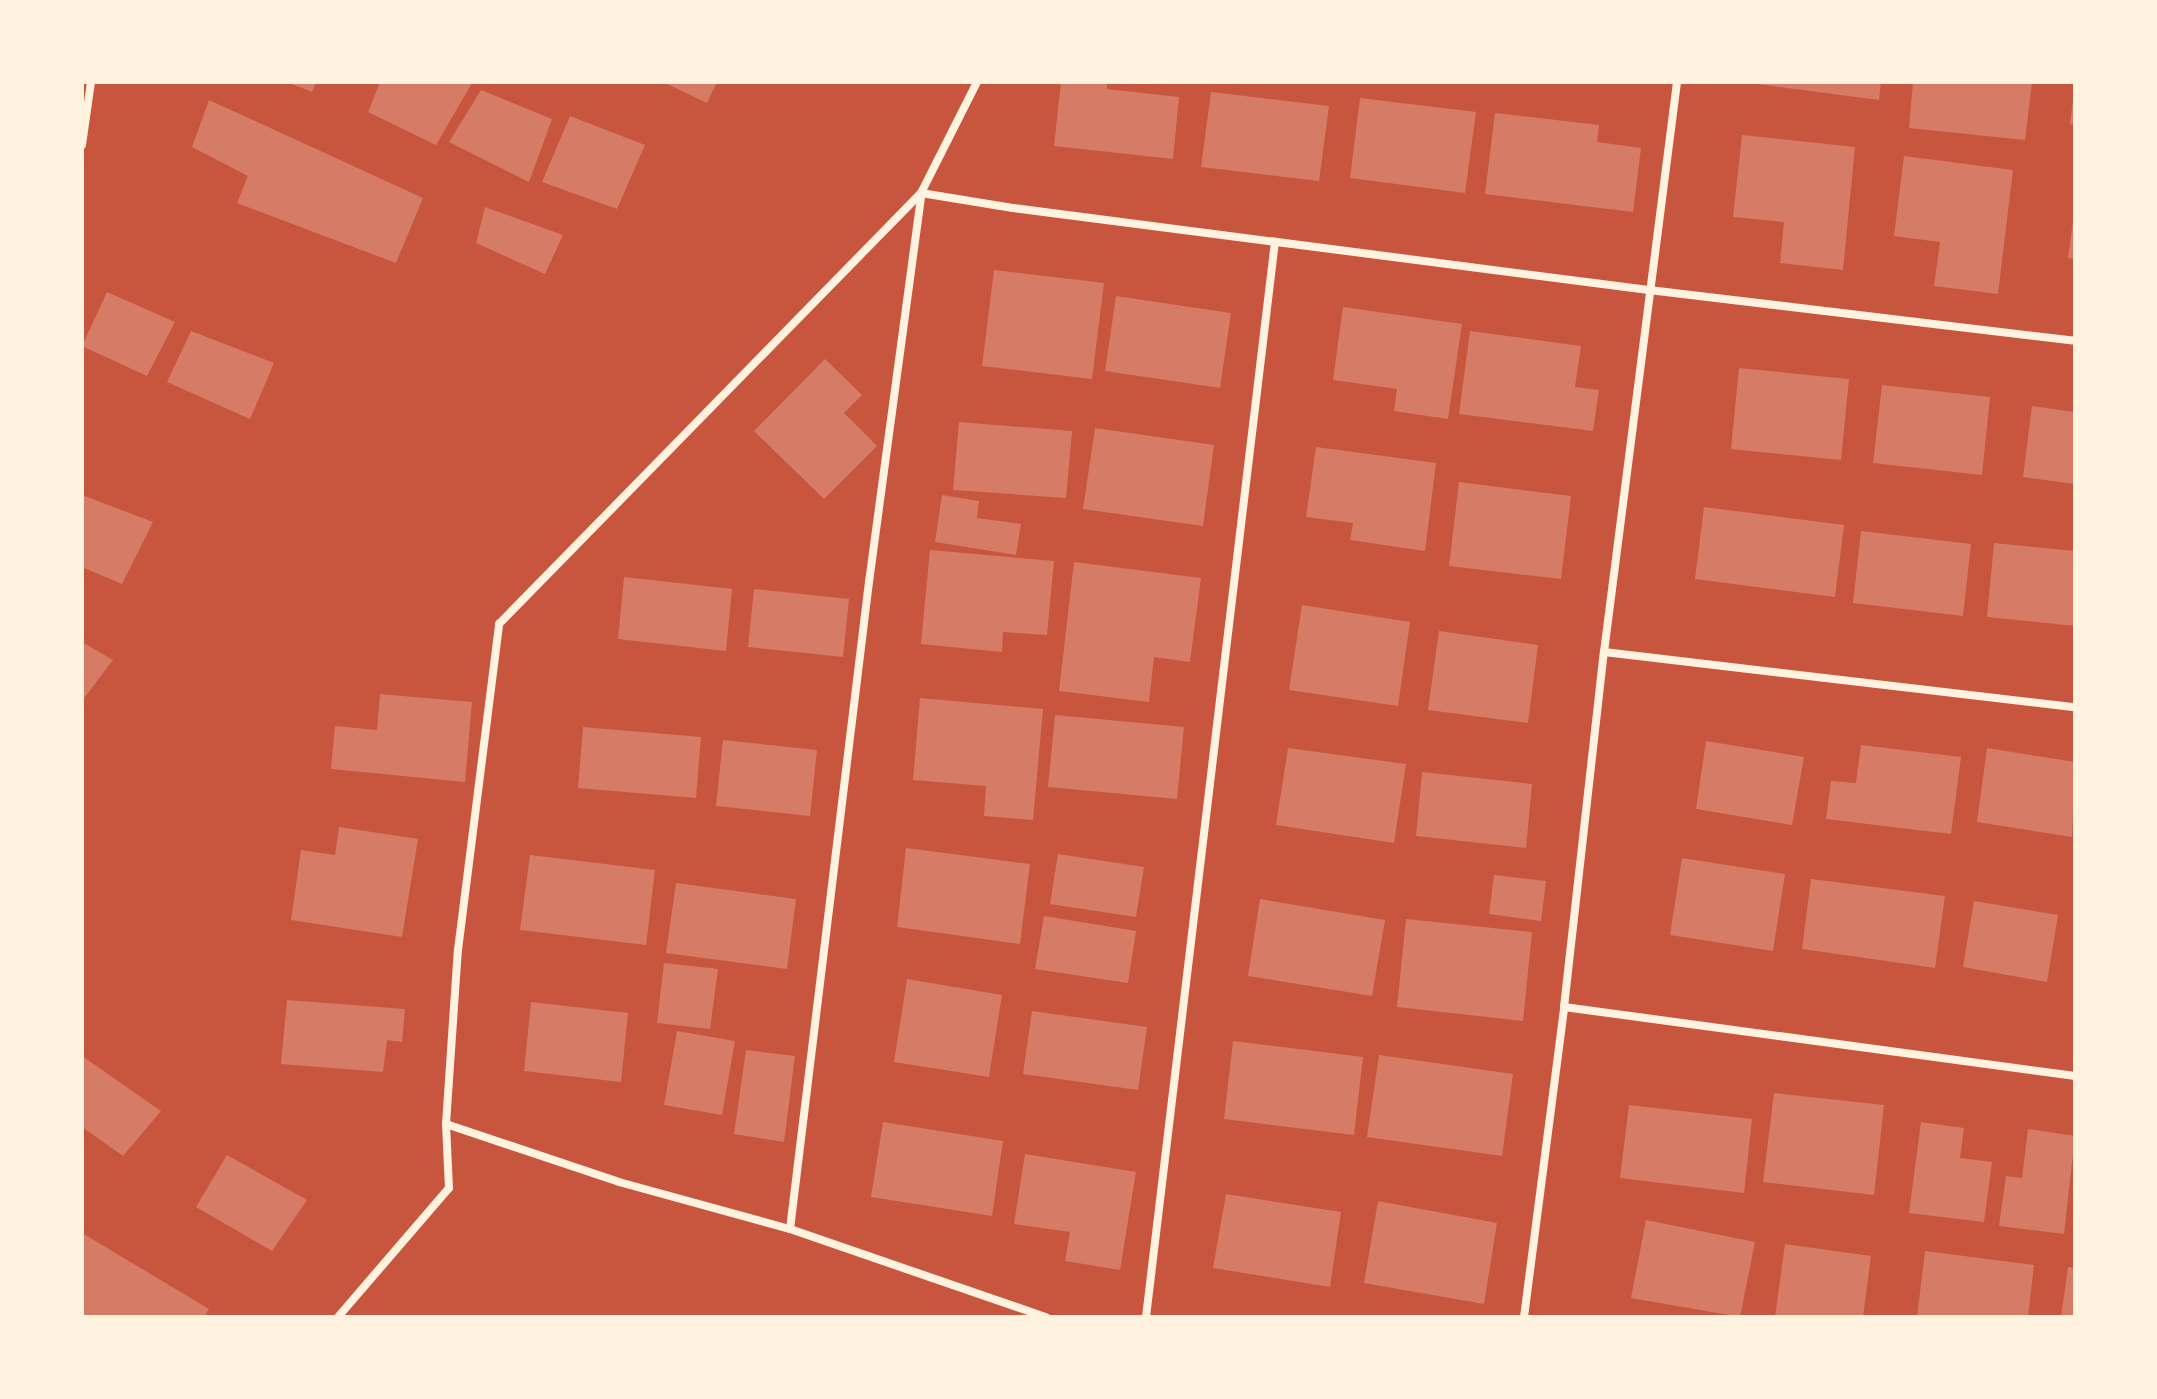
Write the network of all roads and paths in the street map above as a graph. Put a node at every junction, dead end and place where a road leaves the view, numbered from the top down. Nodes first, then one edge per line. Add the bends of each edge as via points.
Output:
1 (91, 82) edge
2 (977, 82) edge
3 (1677, 82) edge
4 (82, 145) edge
5 (921, 193) junction
6 (1275, 242) junction
7 (1649, 290) junction
8 (2075, 341) edge
9 (1604, 652) junction
10 (2075, 707) edge
11 (1564, 1007) junction
12 (2075, 1076) edge
13 (446, 1124) junction
14 (790, 1229) junction
15 (338, 1317) edge
16 (1046, 1317) edge
17 (1146, 1317) edge
18 (1524, 1317) edge

1 - 4 street
2 - 5 street
3 - 7 street
5 - 6 street
5 - 13 street via 499,624 458,950
5 - 14 street
6 - 7 street
6 - 17 street
7 - 8 street
7 - 9 street
9 - 10 street
9 - 11 street
11 - 12 street
11 - 18 street
13 - 14 street via 619,1182
13 - 15 street via 449,1188
14 - 16 street

